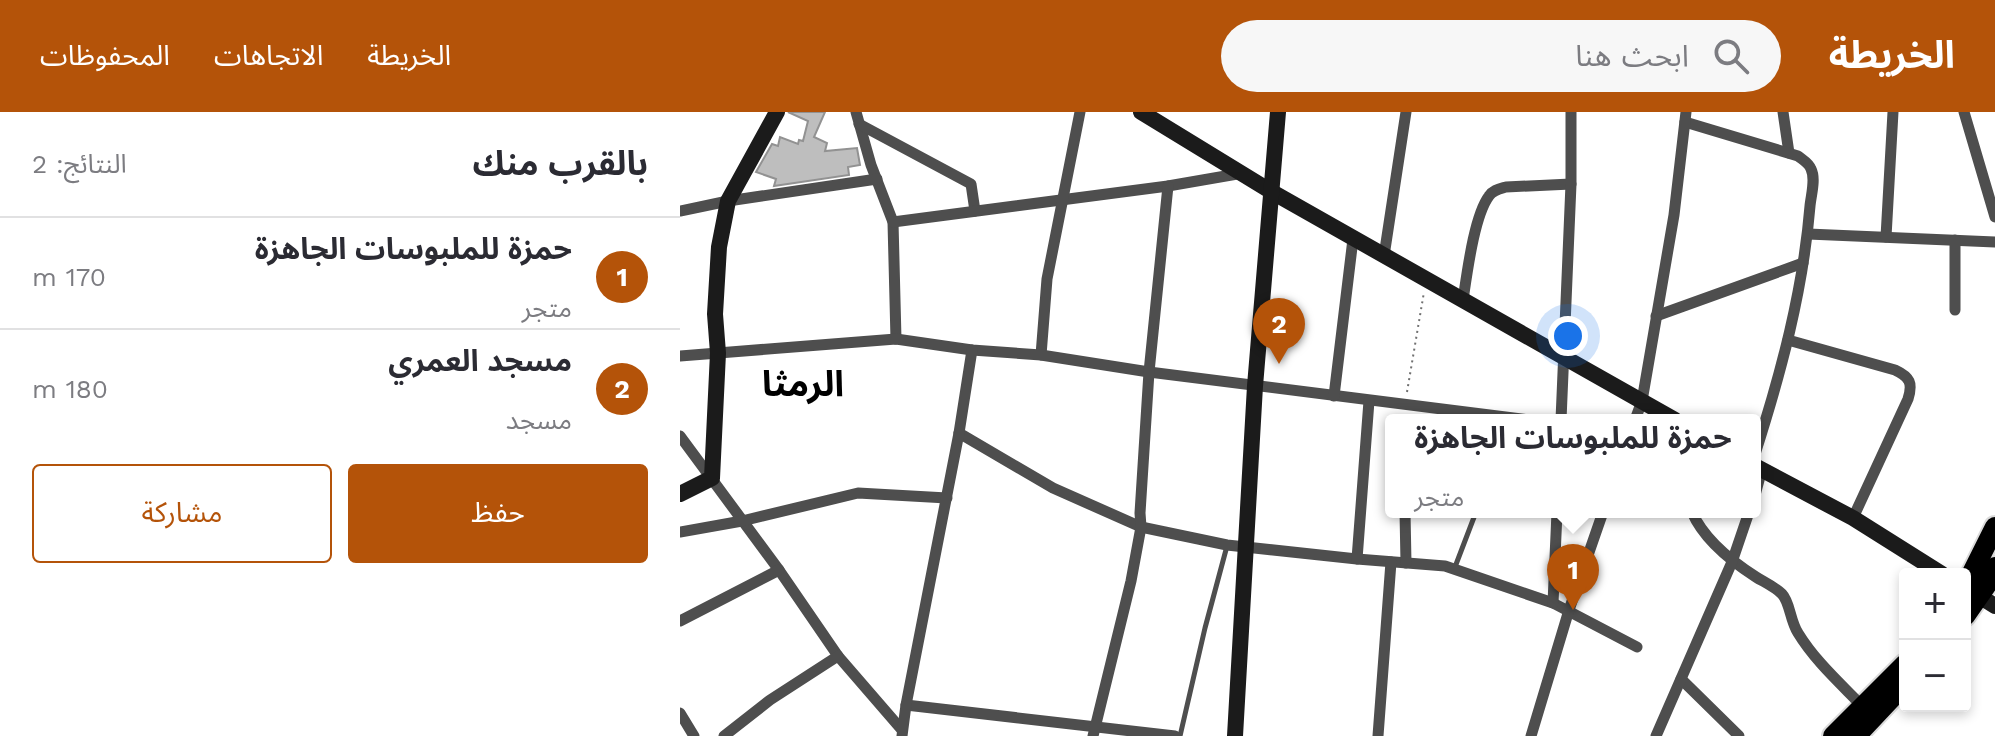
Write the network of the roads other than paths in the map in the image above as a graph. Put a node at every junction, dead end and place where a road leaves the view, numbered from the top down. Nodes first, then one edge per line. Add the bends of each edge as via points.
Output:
1 (777, 112) edge
2 (1080, 112) edge
3 (1141, 112) edge
4 (1278, 112) edge
5 (1406, 112) edge
6 (1571, 112) edge
7 (1783, 112) edge
8 (1893, 112) edge
9 (1964, 112) edge
10 (1685, 117) edge
11 (857, 118) edge
12 (1789, 153) junction
13 (1243, 173) junction
14 (877, 179) junction
15 (1571, 184) junction
16 (1168, 186) junction
17 (1272, 192) junction
18 (1064, 200) junction
19 (728, 201) junction
20 (680, 211) edge
21 (975, 211) junction
22 (1995, 217) edge
23 (893, 222) junction
24 (1808, 234) junction
25 (1886, 237) junction
26 (1353, 239) junction
27 (1955, 240) junction
28 (1995, 242) edge
29 (1384, 256) junction
30 (1803, 263) junction
31 (1463, 300) junction
32 (1955, 310) dead end
33 (1656, 316) junction
34 (896, 339) junction
35 (1788, 340) junction
36 (972, 350) junction
37 (718, 353) junction
38 (1041, 355) junction
39 (680, 356) edge
40 (1564, 357) junction
41 (1149, 372) junction
42 (1255, 386) junction
43 (1334, 396) junction
44 (1369, 401) junction
45 (1642, 401) junction
46 (1405, 405) junction
47 (1405, 414) edge
48 (1479, 414) edge
49 (1561, 414) edge
50 (1637, 414) edge
51 (1665, 414) edge
52 (959, 433) junction
53 (680, 436) edge
54 (1761, 447) edge
55 (1761, 465) edge
56 (712, 478) junction
57 (680, 494) edge
58 (947, 498) junction
59 (1405, 518) edge
60 (1474, 518) edge
61 (1557, 518) edge
62 (1601, 518) edge
63 (1696, 518) edge
64 (1747, 518) edge
65 (1853, 518) junction
66 (742, 521) junction
67 (1141, 527) junction
68 (1995, 527) edge
69 (680, 532) edge
70 (1236, 546) junction
71 (1357, 559) junction
72 (1391, 562) junction
73 (1732, 562) junction
74 (1406, 563) junction
75 (1995, 567) edge
76 (1932, 568) edge
77 (1454, 569) junction
78 (779, 570) junction
79 (1980, 596) edge
80 (1553, 603) junction
81 (1569, 610) junction
82 (680, 621) edge
83 (1637, 647) dead end
84 (838, 656) junction
85 (1899, 670) edge
86 (1681, 679) junction
87 (1899, 690) edge
88 (906, 705) junction
89 (1863, 707) junction
90 (680, 713) edge
91 (1095, 732) edge
92 (902, 733) edge
93 (694, 736) edge
94 (724, 736) edge
95 (1177, 736) edge
96 (1235, 736) edge
97 (1378, 736) edge
98 (1531, 736) edge
99 (1656, 736) edge
100 (1739, 736) edge
101 (1833, 736) edge
102 (1856, 736) edge

1 - 19 street
2 - 18 street
3 - 13 street
4 - 17 street
5 - 29 street
6 - 15 street
7 - 12 street
8 - 25 street
9 - 22 street
10 - 12 street
10 - 33 street
11 - 14 street
11 - 21 street via 971,184
12 - 24 street via 1811,168
13 - 16 street
13 - 17 street
14 - 19 street
14 - 23 street
15 - 31 street via 1506,187 1490,194 1475,233
15 - 40 street
16 - 18 street
16 - 41 street
17 - 26 street
17 - 42 street
18 - 21 street
18 - 38 street via 1047,279
19 - 20 street
19 - 37 street via 716,279
21 - 23 street
23 - 34 street
24 - 25 street
24 - 30 street
25 - 27 street
26 - 29 street
26 - 43 street
27 - 28 street
27 - 32 street
29 - 31 street
30 - 33 street
30 - 35 street
31 - 40 street
33 - 45 street
34 - 36 street
34 - 37 street
35 - 54 street
35 - 65 street via 1895,370 1908,379 1908,399
36 - 38 street
36 - 52 street
37 - 39 street
37 - 56 street
38 - 41 street
40 - 45 street
40 - 49 street
41 - 42 street
41 - 67 street
42 - 43 street
42 - 70 street
43 - 44 street
44 - 46 street
44 - 71 street
45 - 50 street
45 - 51 street
46 - 47 street
46 - 48 street
52 - 58 street
52 - 67 street via 1053,488
53 - 56 street
55 - 65 street
56 - 57 street
56 - 66 street
58 - 66 street via 858,493
58 - 88 street
59 - 74 street
60 - 77 lane
61 - 80 street
62 - 81 street
63 - 73 street
64 - 73 street
65 - 76 street
66 - 69 street
66 - 78 street
67 - 70 street
67 - 91 street
68 - 79 highway
70 - 71 street
70 - 95 lane via 1205,628
70 - 96 street
71 - 72 street
72 - 74 street
72 - 97 street
73 - 86 street
73 - 89 street via 1783,595 1795,630 1810,652
74 - 77 street
75 - 79 highway
77 - 80 street
78 - 82 street
78 - 84 street
80 - 81 street
81 - 83 street
81 - 98 street
84 - 92 street
84 - 94 street
85 - 89 highway
86 - 99 street
86 - 100 street
87 - 102 highway
88 - 91 street
88 - 92 street
89 - 101 highway
90 - 93 street
91 - 95 street

